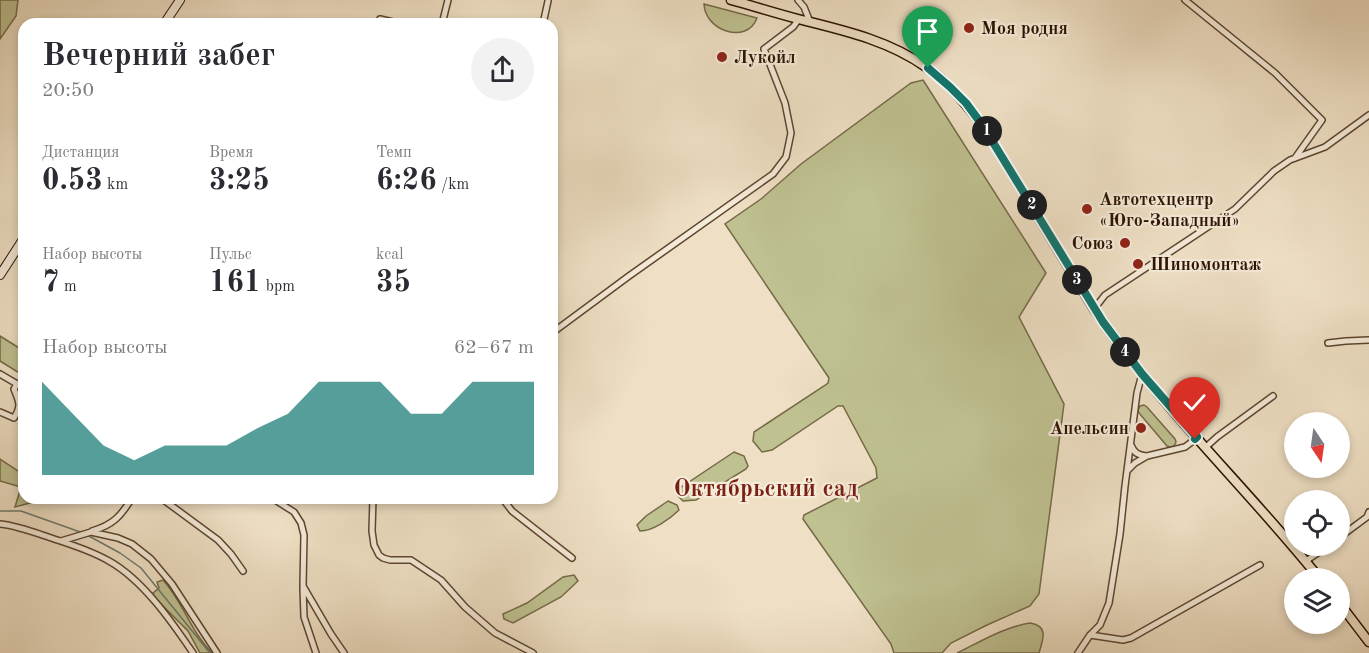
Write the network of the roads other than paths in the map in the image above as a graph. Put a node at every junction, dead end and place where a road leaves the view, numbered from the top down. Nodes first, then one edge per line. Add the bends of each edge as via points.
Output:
1 (180, 0) edge
2 (448, 0) edge
3 (731, 0) edge
4 (798, 0) edge
5 (1185, 0) edge
6 (548, 1) edge
7 (168, 18) edge
8 (444, 18) edge
9 (544, 18) edge
10 (799, 19) junction
11 (810, 22) junction
12 (1369, 115) edge
13 (1294, 159) junction
14 (18, 247) edge
15 (0, 274) edge
16 (1094, 309) junction
17 (558, 329) edge
18 (1369, 340) edge
19 (1328, 343) dead end
20 (0, 374) edge
21 (1142, 374) junction
22 (17, 384) joint
23 (1273, 396) dead end
24 (18, 402) edge
25 (18, 411) edge
26 (0, 412) edge
27 (1197, 437) junction
28 (1130, 443) junction
29 (1206, 447) junction
30 (1148, 456) junction
31 (1127, 471) junction
32 (128, 504) edge
33 (169, 504) edge
34 (282, 504) edge
35 (373, 504) edge
36 (507, 504) edge
37 (1369, 512) edge
38 (0, 524) edge
39 (1350, 530) edge
40 (91, 532) junction
41 (61, 541) junction
42 (1313, 556) edge
43 (573, 558) dead end
44 (1306, 561) junction
45 (1260, 565) dead end
46 (1311, 568) edge
47 (243, 571) dead end
48 (303, 586) junction
49 (1350, 617) edge
50 (1090, 635) junction
51 (1369, 642) edge
52 (193, 653) edge
53 (217, 653) edge
54 (316, 653) edge
55 (344, 653) edge
56 (533, 653) edge
57 (1078, 653) edge

1 - 7 main road
2 - 8 street
3 - 10 main road
4 - 11 street
5 - 13 street via 1275,73 1322,120
6 - 9 street
10 - 11 main road
10 - 17 street via 764,49 785,103 791,133 786,157 773,174
11 - 16 main road via 875,40 904,53 928,68 966,103
12 - 13 street via 1325,147
13 - 16 street via 1274,171 1235,209 1105,295
14 - 15 main road
16 - 21 main road
18 - 19 street
20 - 22 street
21 - 27 main road
21 - 28 street
22 - 24 street via 14,389
23 - 29 street
25 - 26 street via 14,418
27 - 29 main road
27 - 30 street via 1185,447
28 - 30 street via 1139,456
28 - 31 street
29 - 44 main road
30 - 31 street
31 - 50 street via 1108,603 1100,624
32 - 40 street via 117,519
33 - 47 street via 218,540
34 - 48 street via 301,523
35 - 56 street via 372,531 379,555 411,560 441,580 495,633
36 - 43 street
37 - 39 street
38 - 41 street
40 - 41 street
40 - 53 street via 125,540 151,559
41 - 52 street via 109,561 130,575
42 - 44 street
44 - 46 main road
45 - 50 street via 1131,638
48 - 54 street via 304,617
48 - 55 street
49 - 51 main road
50 - 57 street

